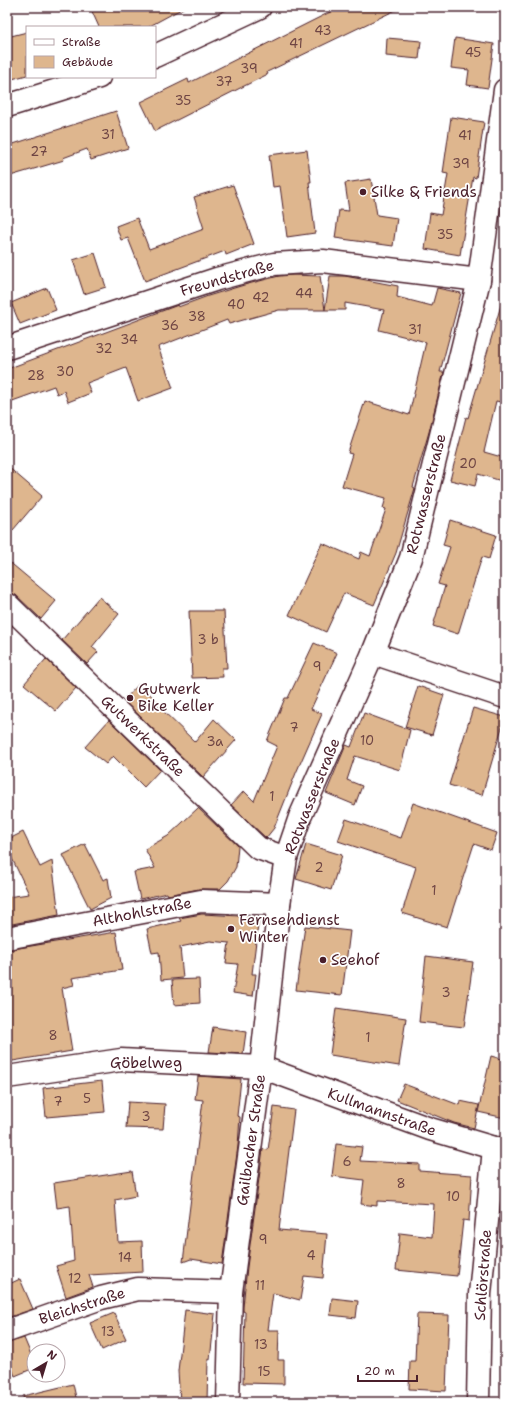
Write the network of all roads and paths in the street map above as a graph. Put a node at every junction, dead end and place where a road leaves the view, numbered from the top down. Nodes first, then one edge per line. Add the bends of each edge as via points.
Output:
1 (260, 7) edge
2 (156, 56) edge
3 (96, 78) edge
4 (505, 90) edge
5 (7, 106) edge
6 (479, 280) junction
7 (7, 348) edge
8 (7, 604) edge
9 (373, 653) junction
10 (505, 697) edge
11 (285, 868) junction
12 (279, 904) junction
13 (7, 938) edge
14 (261, 1067) junction
15 (7, 1077) edge
16 (499, 1148) edge
17 (230, 1292) junction
18 (7, 1331) edge
19 (228, 1402) edge
20 (478, 1402) edge

1 - 2 street
3 - 5 street
4 - 6 street, Rotwasserstraße
6 - 7 street, Freundstraße via 323,261 274,264 217,279
6 - 9 street, Rotwasserstraße via 411,558
8 - 11 street, Gutwerkstraße via 258,848
9 - 10 street
9 - 11 street, Rotwasserstraße via 300,817
11 - 12 street, Gailbacher Straße
12 - 13 street, Althohlstraße via 201,901
12 - 14 street, Gailbacher Straße
14 - 15 street, Göbelweg via 121,1060
14 - 16 street, Kullmannstraße via 394,1117
14 - 17 street, Gailbacher Straße
16 - 20 street, Schlörstraße via 480,1294
17 - 18 street, Bleichstraße via 138,1289 101,1298
17 - 19 street, Gailbacher Straße

